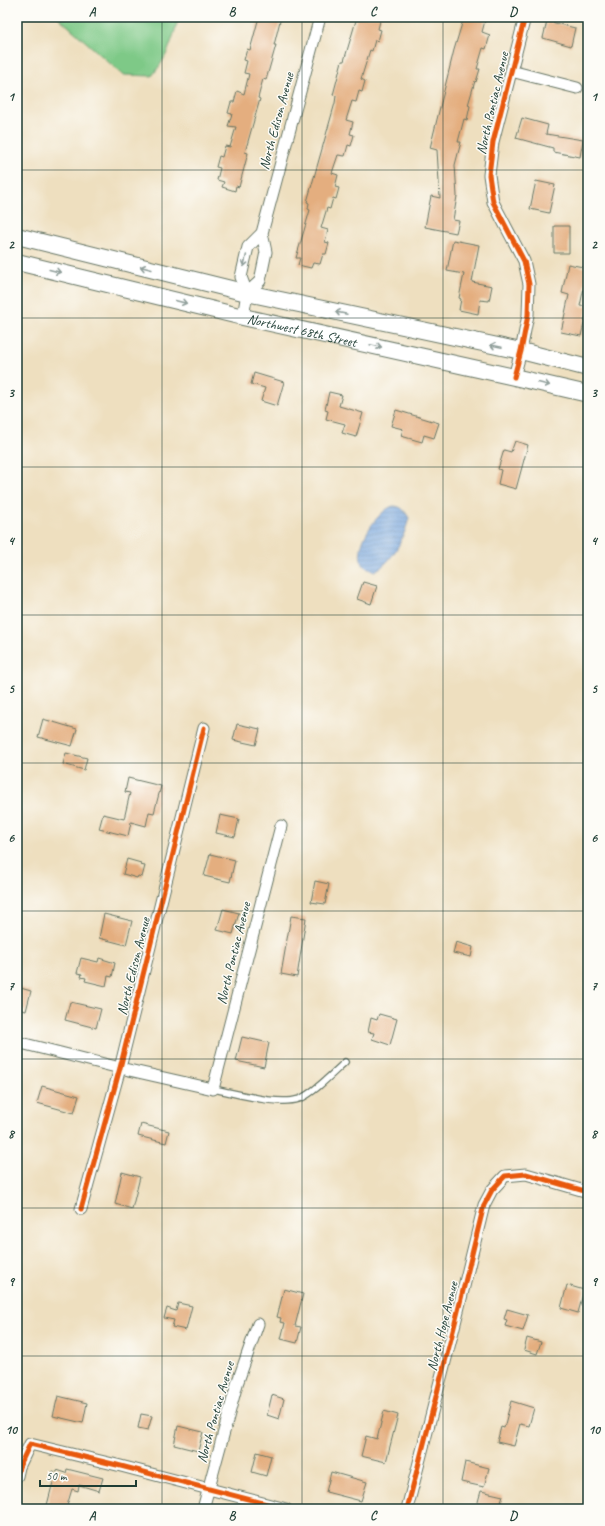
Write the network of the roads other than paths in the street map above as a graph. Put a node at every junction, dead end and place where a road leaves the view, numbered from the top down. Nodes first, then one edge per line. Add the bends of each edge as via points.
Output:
1 (320, 17) edge
2 (525, 17) edge
3 (511, 71) junction
4 (578, 88) dead end
5 (262, 233) junction
6 (17, 236) edge
7 (17, 262) edge
8 (248, 293) junction
9 (243, 317) junction
10 (522, 351) junction
11 (588, 368) edge
12 (514, 377) junction
13 (588, 394) edge
14 (204, 728) dead end
15 (281, 826) dead end
16 (17, 1042) edge
17 (345, 1062) dead end
18 (120, 1068) junction
19 (214, 1089) junction
20 (588, 1192) edge
21 (81, 1209) dead end
22 (258, 1324) dead end
23 (17, 1476) edge
24 (208, 1488) junction
25 (203, 1509) edge
26 (286, 1509) edge
27 (407, 1509) edge

1 - 5 street, North Edison Avenue
2 - 3 street, North Pontiac Avenue
3 - 4 street
3 - 10 street, North Pontiac Avenue via 493,142 489,175 493,202 524,261 529,284 528,315
5 - 8 street, North Edison Avenue via 266,252 260,281
5 -> 8 street, North Edison Avenue via 248,247 241,277
8 -> 6 main road, Northwest 68th Street
7 -> 9 main road, Northwest 68th Street
8 - 9 street, North Edison Avenue
10 -> 8 main road, Northwest 68th Street
9 -> 12 main road, Northwest 68th Street
10 - 11 main road, Northwest 68th Street
10 - 12 street, North Pontiac Avenue
12 -> 13 main road, Northwest 68th Street
14 - 18 street, North Edison Avenue
15 - 19 street, North Pontiac Avenue
16 - 18 street
17 - 19 lane via 325,1081 300,1098 286,1101
18 - 19 street
18 - 21 street, North Edison Avenue
20 - 27 street, North Hope Avenue via 526,1174 505,1176 492,1190 484,1205
22 - 24 street, North Pontiac Avenue via 237,1384
23 - 24 street via 30,1444
24 - 25 street, North Pontiac Avenue
24 - 26 street

